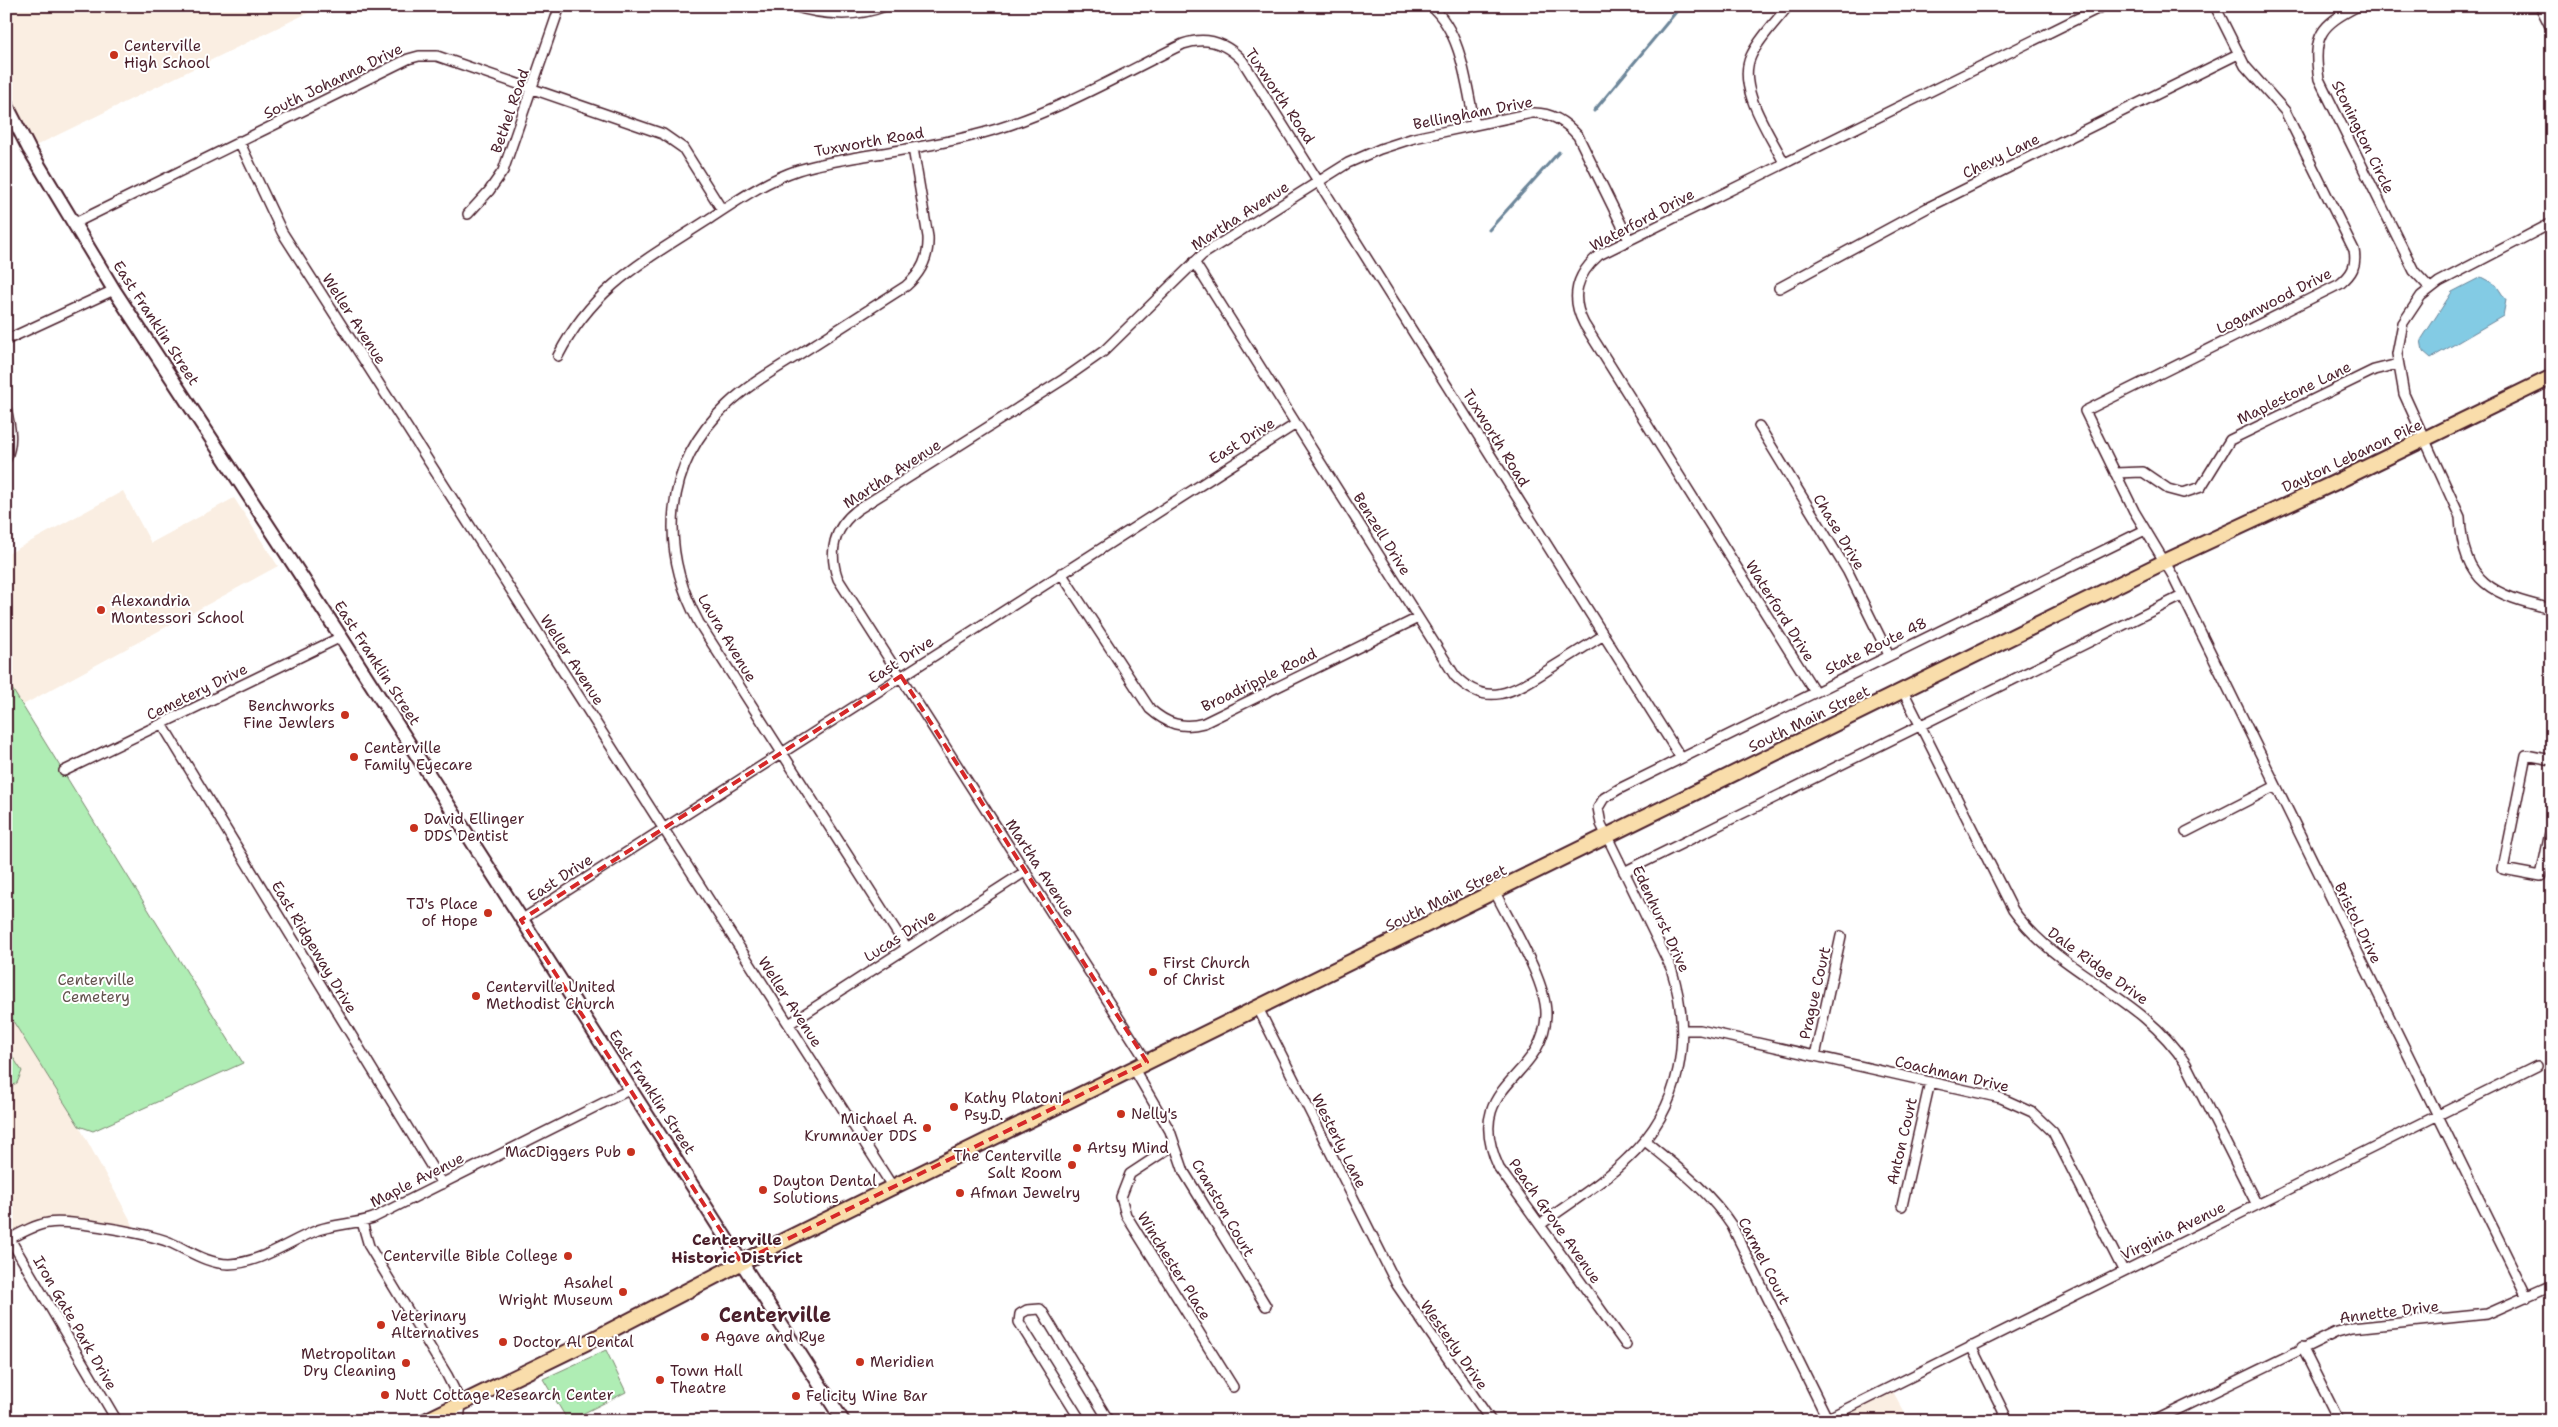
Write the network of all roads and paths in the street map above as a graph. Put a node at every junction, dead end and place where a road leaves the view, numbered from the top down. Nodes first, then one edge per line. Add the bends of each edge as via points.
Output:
1 (560, 6) edge
2 (793, 6) edge
3 (886, 6) edge
4 (1431, 6) edge
5 (1788, 6) edge
6 (2103, 6) edge
7 (2215, 6) edge
8 (2358, 6) edge
9 (2540, 6) edge
10 (2552, 30) edge
11 (2238, 54) junction
12 (532, 88) junction
13 (6, 104) edge
14 (1475, 125) junction
15 (239, 141) junction
16 (913, 148) junction
17 (1784, 163) junction
18 (1319, 181) junction
19 (722, 210) junction
20 (468, 214) dead end
21 (75, 223) junction
22 (2552, 223) edge
23 (1629, 240) junction
24 (1194, 262) junction
25 (1779, 288) dead end
26 (2430, 288) junction
27 (114, 290) junction
28 (6, 340) edge
29 (558, 356) dead end
30 (2398, 364) junction
31 (2552, 377) edge
32 (6, 408) edge
33 (1296, 424) junction
34 (1758, 426) dead end
35 (2426, 439) junction
36 (6, 459) edge
37 (2115, 473) junction
38 (2145, 530) junction
39 (2164, 562) junction
40 (1061, 573) junction
41 (2182, 596) junction
42 (2552, 609) edge
43 (1418, 618) junction
44 (1604, 635) junction
45 (341, 637) junction
46 (1889, 655) junction
47 (901, 676) junction
48 (1903, 691) junction
49 (1815, 692) junction
50 (162, 724) junction
51 (1920, 726) junction
52 (782, 752) junction
53 (1681, 758) junction
54 (2552, 760) edge
55 (64, 771) dead end
56 (2276, 786) junction
57 (2552, 823) edge
58 (663, 828) junction
59 (2186, 832) dead end
60 (1608, 836) junction
61 (1026, 871) junction
62 (1624, 872) junction
63 (1495, 892) junction
64 (521, 920) junction
65 (1841, 936) dead end
66 (907, 948) junction
67 (1258, 1008) junction
68 (788, 1024) junction
69 (1683, 1030) junction
70 (1815, 1056) junction
71 (1147, 1062) junction
72 (2537, 1066) dead end
73 (1134, 1069) junction
74 (1930, 1082) junction
75 (631, 1089) junction
76 (2437, 1115) junction
77 (1645, 1141) junction
78 (1174, 1145) junction
79 (442, 1184) junction
80 (894, 1189) junction
81 (2256, 1205) junction
82 (1902, 1206) dead end
83 (362, 1222) junction
84 (1540, 1225) junction
85 (8, 1240) edge
86 (741, 1262) junction
87 (2124, 1270) junction
88 (1397, 1285) joint
89 (2552, 1285) edge
90 (2527, 1297) junction
91 (1266, 1306) dead end
92 (1626, 1345) dead end
93 (1971, 1346) junction
94 (2302, 1347) junction
95 (1233, 1387) dead end
96 (461, 1403) junction
97 (2171, 1417) edge
98 (1825, 1419) edge
99 (117, 1421) edge
100 (425, 1421) edge
101 (459, 1421) edge
102 (843, 1421) edge
103 (1081, 1421) edge
104 (1109, 1421) edge
105 (1490, 1421) edge
106 (2008, 1421) edge
107 (2154, 1421) edge
108 (2339, 1421) edge

1 - 12 street, Bethel Road
2 - 3 street via 823,13 867,12
4 - 14 street via 1443,20 1457,48
5 - 17 street via 1752,54 1746,73 1750,94
6 - 17 street, Waterford Drive
7 - 11 street, Loganwood Drive
8 - 26 street, Stonington Circle via 2332,20 2321,34 2316,59 2319,79 2414,271
9 - 10 street
11 - 25 street, Chevy Lane via 1927,208
11 - 37 street, Loganwood Drive via 2285,112 2354,250 2355,264 2351,274 2340,284 2085,411
12 - 15 street, South Johanna Drive via 437,56 419,56
12 - 19 street, South Johanna Drive via 672,139 689,156
12 - 20 street, Bethel Road via 503,171
13 - 21 street, East Franklin Street
14 - 18 street, Bellingham Drive via 1380,149
14 - 23 street, Bellingham Drive via 1537,112 1551,115 1569,126 1578,136
15 - 21 street, South Johanna Drive
15 - 58 street, Weller Avenue via 282,232
16 - 18 street, Tuxworth Road via 974,136 1025,119 1183,44 1211,40 1225,45 1242,60
16 - 19 street, Tuxworth Road via 799,170 757,188
16 - 52 street, Laura Avenue via 928,246 919,273 906,286 744,390 727,405 688,456 676,492 673,548 682,590 699,623
17 - 23 street, Waterford Drive
18 - 24 street, Martha Avenue via 1220,242
18 - 44 street, Tuxworth Road
19 - 29 street, Tuxworth Road via 611,285 575,326
21 - 27 street, East Franklin Street
22 - 26 street
23 - 49 street, Waterford Drive via 1599,255 1583,272 1576,292 1579,314
24 - 33 street, Benzell Drive
24 - 47 street, Martha Avenue via 1104,351 1064,380 857,510 842,524 833,546 838,579
26 - 30 street via 2410,310 2403,324 2398,343
27 - 28 street
27 - 45 street, East Franklin Street
30 - 35 street via 2404,394
30 - 37 street, Maplestone Lane via 2374,370 2230,440 2201,487 2183,493 2168,489 2143,472
31 - 35 main road, Dayton Lebanon Pike
32 - 36 street via 11,432
33 - 40 street, East Drive
33 - 43 street, Benzell Drive
34 - 46 street, Chase Drive via 1848,572
35 - 39 main road, Dayton Lebanon Pike
35 - 42 street via 2460,517 2461,538 2470,566 2483,582 2500,593
37 - 38 street, Loganwood Drive
38 - 39 street, Loganwood Drive
38 - 46 street, State Route 48
39 - 41 street, Bristol Drive
39 - 48 main road, South Main Street
40 - 43 street, Broadripple Road via 1150,709 1160,718 1180,726 1204,723
40 - 47 street, East Drive
41 - 51 street
41 - 56 street, Bristol Drive
43 - 44 street, Benzell Drive via 1455,676 1470,689 1490,695 1520,688
44 - 53 street, Tuxworth Road
45 - 50 street, Cemetery Drive
45 - 64 street, East Franklin Street
46 - 49 street, State Route 48
47 - 52 street, East Drive
47 - 61 street, Martha Avenue
48 - 51 street, Dale Ridge Drive
48 - 60 main road, South Main Street
49 - 53 street, State Route 48
50 - 55 street, Cemetery Drive
50 - 79 street, East Ridgeway Drive
51 - 62 street
51 - 81 street, Dale Ridge Drive via 2012,910 2037,940 2148,1018 2175,1046
52 - 58 street, East Drive
52 - 66 street, Laura Avenue
53 - 60 street, State Route 48 via 1604,798 1598,808
54 - 57 street via 2526,755 2503,869 2541,876
56 - 59 street
56 - 76 street, Bristol Drive
58 - 64 street, East Drive
58 - 68 street, Weller Avenue
60 - 62 street, Edenhurst Drive
60 - 63 main road, South Main Street
61 - 66 street, Lucas Drive
61 - 71 street, Martha Avenue
62 - 69 street, Edenhurst Drive via 1671,968 1678,990
63 - 67 main road, South Main Street
63 - 84 street, Peach Grove Avenue via 1540,985 1546,1013 1537,1048 1508,1081 1494,1105 1490,1118 1490,1141 1499,1168
64 - 75 street, East Franklin Street
65 - 70 street, Prague Court
66 - 68 street, Lucas Drive
67 - 71 main road, South Main Street
67 - 88 street, Westerly Lane
68 - 80 street, Weller Avenue
69 - 70 street, Coachman Drive via 1700,1030
69 - 77 street, Edenhurst Drive via 1679,1070 1672,1092 1662,1116
70 - 74 street, Coachman Drive
71 - 73 main road, South Main Street
72 - 76 street, Virginia Avenue
73 - 78 street, Cranston Court via 1170,1131
73 - 80 main road, South Main Street
74 - 82 street, Anton Court
74 - 87 street, Coachman Drive via 2010,1102 2032,1112 2044,1122 2064,1151
75 - 79 street, Maple Avenue
75 - 86 street, East Franklin Street
76 - 81 street, Virginia Avenue
76 - 90 street, Bristol Drive
77 - 84 street, Edenhurst Drive via 1617,1169
77 - 98 street, Carmel Court via 1695,1182 1732,1226
78 - 91 street, Cranston Court via 1184,1172
78 - 95 street, Winchester Place via 1130,1174 1121,1197 1126,1215
79 - 83 street, Maple Avenue
80 - 86 main road, South Main Street
81 - 87 street, Virginia Avenue
83 - 85 street, Maple Avenue via 342,1223 316,1231 252,1260 228,1264 162,1239 60,1222 40,1225
83 - 96 street via 370,1246
84 - 92 street, Peach Grove Avenue
85 - 99 street, Iron Gate Park Drive
86 - 96 main road, South Main Street via 594,1339
86 - 102 street, East Franklin Street
87 - 93 street, Virginia Avenue
88 - 105 street, Westerly Drive
89 - 90 street, Annette Drive
90 - 94 street, Annette Drive via 2487,1314 2352,1328
93 - 98 street, Virginia Avenue
93 - 106 street
94 - 97 street, Annette Drive
94 - 108 street
96 - 100 main road, South Main Street
96 - 101 street
97 - 107 street, Annette Drive
103 - 104 street via 1019,1322 1020,1314 1027,1310 1042,1311

